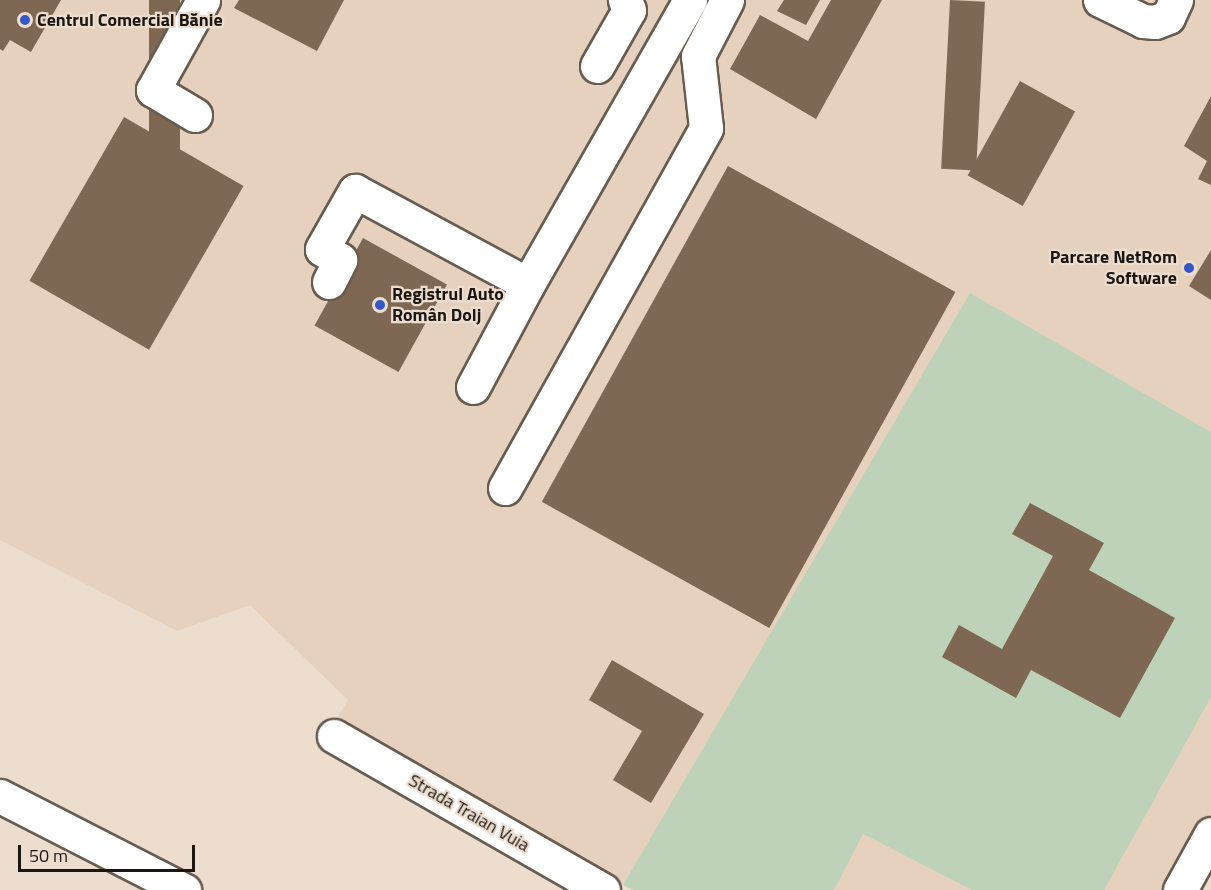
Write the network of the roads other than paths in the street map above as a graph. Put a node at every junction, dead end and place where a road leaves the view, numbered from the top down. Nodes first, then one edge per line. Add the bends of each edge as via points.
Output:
1 (203, 0) edge
2 (625, 0) edge
3 (690, 0) edge
4 (727, 0) edge
5 (1100, 0) edge
6 (1176, 0) edge
7 (597, 66) dead end
8 (195, 115) dead end
9 (329, 282) dead end
10 (528, 284) junction
11 (473, 387) dead end
12 (505, 488) dead end
13 (334, 736) dead end
14 (0, 796) edge
15 (1211, 834) edge
16 (184, 890) edge
17 (603, 890) edge
18 (1180, 890) edge

1 - 8 street via 153,90
2 - 7 street via 629,10
3 - 10 street
4 - 12 street via 698,56 706,129
5 - 6 street via 1143,21 1155,22 1168,17
9 - 10 street via 340,260 322,249 354,191
10 - 11 street
13 - 17 street, Strada Traian Vuia
14 - 16 street
15 - 18 street

